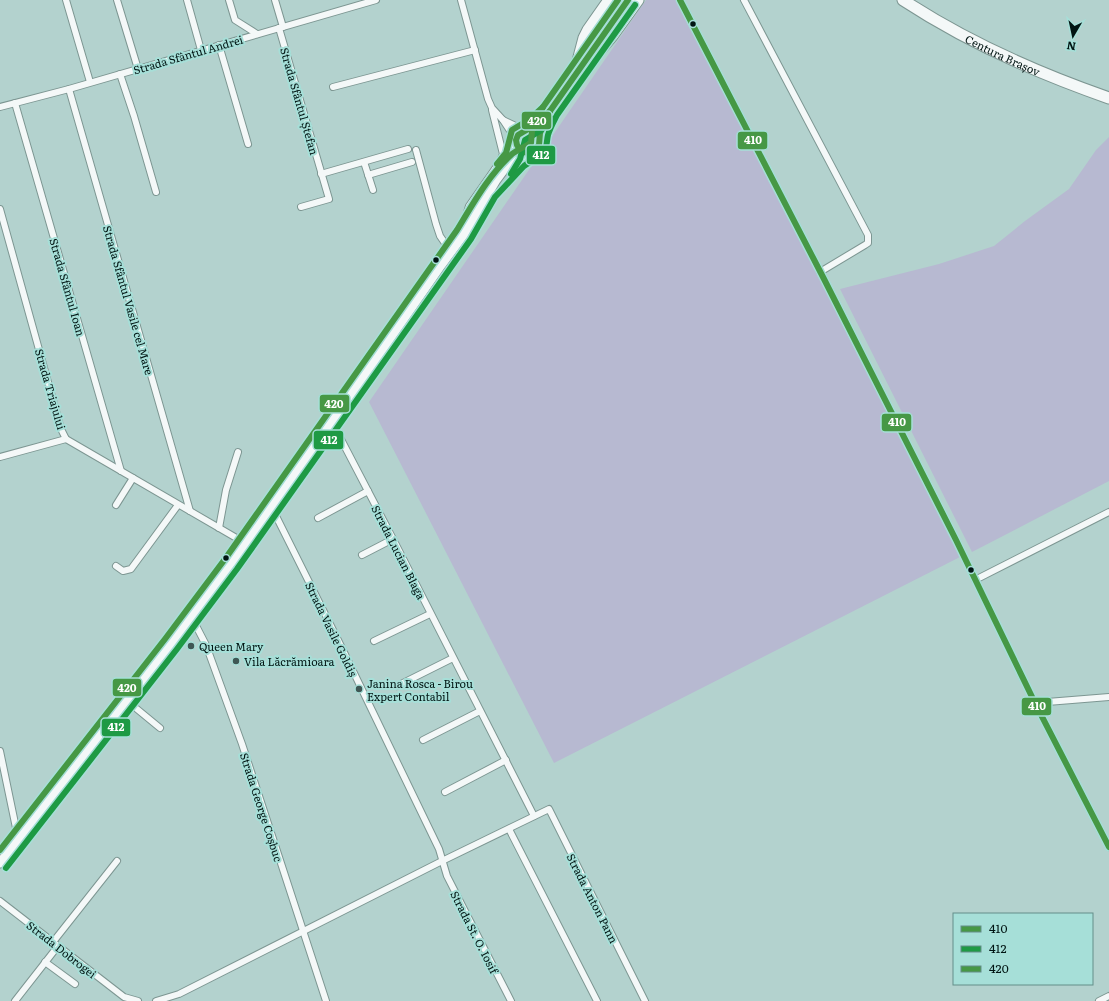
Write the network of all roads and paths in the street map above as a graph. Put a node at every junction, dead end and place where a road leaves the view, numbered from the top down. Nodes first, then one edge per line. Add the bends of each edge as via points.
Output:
1 (66, 0) edge
2 (117, 0) edge
3 (187, 0) edge
4 (229, 0) edge
5 (275, 0) edge
6 (376, 0) edge
7 (462, 0) edge
8 (609, 0) edge
9 (628, 0) edge
10 (638, 0) edge
11 (680, 0) edge
12 (744, 0) edge
13 (903, 0) edge
14 (916, 0) edge
15 (281, 27) junction
16 (257, 34) junction
17 (219, 45) junction
18 (201, 50) junction
19 (475, 50) junction
20 (138, 69) junction
21 (120, 74) junction
22 (90, 82) junction
23 (333, 87) dead end
24 (69, 89) junction
25 (1109, 91) edge
26 (1109, 98) edge
27 (15, 103) junction
28 (0, 107) edge
29 (492, 108) junction
30 (552, 108) junction
31 (503, 120) junction
32 (526, 130) junction
33 (538, 138) junction
34 (516, 143) junction
35 (248, 144) dead end
36 (408, 149) dead end
37 (416, 150) dead end
38 (528, 153) junction
39 (364, 162) junction
40 (412, 162) dead end
41 (321, 174) junction
42 (368, 175) junction
43 (373, 190) dead end
44 (156, 192) dead end
45 (489, 192) junction
46 (301, 207) dead end
47 (0, 209) edge
48 (468, 228) junction
49 (450, 252) junction
50 (820, 272) junction
51 (332, 422) junction
52 (66, 439) junction
53 (238, 452) dead end
54 (0, 457) edge
55 (121, 472) junction
56 (133, 478) junction
57 (368, 491) junction
58 (116, 504) dead end
59 (178, 505) junction
60 (271, 506) junction
61 (190, 511) junction
62 (1109, 512) edge
63 (318, 518) dead end
64 (219, 528) junction
65 (393, 539) junction
66 (245, 543) junction
67 (362, 555) dead end
68 (116, 566) dead end
69 (975, 580) junction
70 (430, 614) junction
71 (191, 616) junction
72 (374, 640) dead end
73 (453, 658) junction
74 (398, 686) dead end
75 (1109, 697) edge
76 (126, 700) junction
77 (1035, 703) junction
78 (480, 711) junction
79 (160, 728) dead end
80 (422, 740) dead end
81 (0, 752) edge
82 (506, 760) junction
83 (445, 792) dead end
84 (534, 816) junction
85 (509, 828) junction
86 (21, 836) junction
87 (1109, 846) edge
88 (117, 861) dead end
89 (442, 861) junction
90 (0, 863) edge
91 (0, 901) edge
92 (302, 932) junction
93 (56, 944) junction
94 (45, 962) junction
95 (74, 984) dead end
96 (1109, 996) edge
97 (123, 999) edge
98 (15, 1001) edge
99 (138, 1001) edge
100 (156, 1001) edge
101 (326, 1001) edge
102 (511, 1001) edge
103 (597, 1001) edge
104 (645, 1001) edge
105 (1099, 1001) edge

1 - 22 street
2 - 20 street
3 - 18 street
4 - 16 street via 235,20
5 - 15 street, Strada Sfântul Ștefan
6 - 15 street, Strada Sfântul Andrei
7 - 19 street
8 - 30 highway via 588,30 578,60
9 - 30 main road
10 - 30 highway via 612,36
11 - 50 street
12 - 50 street via 868,235 868,243
13 - 26 highway, Centura Brașov via 940,23 1011,60
14 - 25 highway, Centura Brașov via 1015,54
15 - 16 street, Strada Sfântul Andrei
15 - 41 street, Strada Sfântul Ștefan
16 - 17 street, Strada Sfântul Andrei
17 - 18 street, Strada Sfântul Andrei
17 - 35 street
18 - 20 street, Strada Sfântul Andrei
19 - 23 street
19 - 29 street
20 - 21 street, Strada Sfântul Andrei
21 - 22 street, Strada Sfântul Andrei
21 - 44 street
22 - 24 street, Strada Sfântul Andrei
24 - 27 street, Strada Sfântul Andrei
24 - 61 street, Strada Sfântul Vasile cel Mare
27 - 28 street, Strada Sfântul Andrei
27 - 55 street, Strada Sfântul Ioan
29 - 31 street
29 - 48 street via 503,154 469,206 465,219
30 - 32 main road
30 - 33 main road
31 - 32 street
31 - 34 street
32 - 33 main road via 535,133
32 - 34 main road via 518,135
33 - 38 main road via 537,148
34 - 38 main road via 522,152
34 - 45 main road via 511,160
36 - 39 street
37 - 49 street via 440,236
38 - 45 main road via 514,164
39 - 41 street
39 - 42 street
40 - 42 street
41 - 46 street, Strada Sfântul Ștefan via 329,199
42 - 43 street
45 - 48 main road
47 - 52 street, Strada Triajului via 61,429
48 - 49 main road
49 - 51 main road
50 - 69 street
51 - 57 street, Strada Lucian Blaga
51 - 60 main road
52 - 54 street
52 - 55 street, Strada Triajului
53 - 64 street via 226,490
55 - 56 street, Strada Triajului
56 - 58 street
56 - 59 street, Strada Triajului
57 - 63 street, Strada Lucian Blaga
57 - 65 street, Strada Lucian Blaga
59 - 61 street, Strada Triajului
59 - 68 street via 131,570 123,571
60 - 66 main road
60 - 89 street, Strada Vasile Goldiș via 339,642
61 - 64 street, Strada Triajului
62 - 69 street
64 - 66 street, Strada Triajului
65 - 67 street
65 - 70 street, Strada Lucian Blaga
66 - 71 main road
69 - 77 street
70 - 72 street
70 - 73 street, Strada Lucian Blaga
71 - 76 main road
71 - 92 street, Strada George Coșbuc via 206,645 242,744
73 - 74 street
73 - 78 street, Strada Lucian Blaga
75 - 77 street
76 - 79 street
76 - 86 main road
77 - 87 street
78 - 80 street
78 - 82 street, Strada Lucian Blaga
81 - 86 street via 16,828
82 - 83 street
82 - 84 street, Strada Lucian Blaga
84 - 85 street
84 - 104 street, Strada Anton Pann via 549,809
85 - 89 street
85 - 103 street
86 - 90 main road
88 - 93 street
89 - 92 street
89 - 102 street, Strada St. O. Iosif via 447,876
91 - 93 street, Strada Dobrogei
92 - 100 street via 179,994
92 - 101 street, Strada George Coșbuc
93 - 94 street
93 - 97 street, Strada Dobrogei
94 - 95 street
94 - 98 street
96 - 105 street
97 - 99 street, Strada Dobrogei

